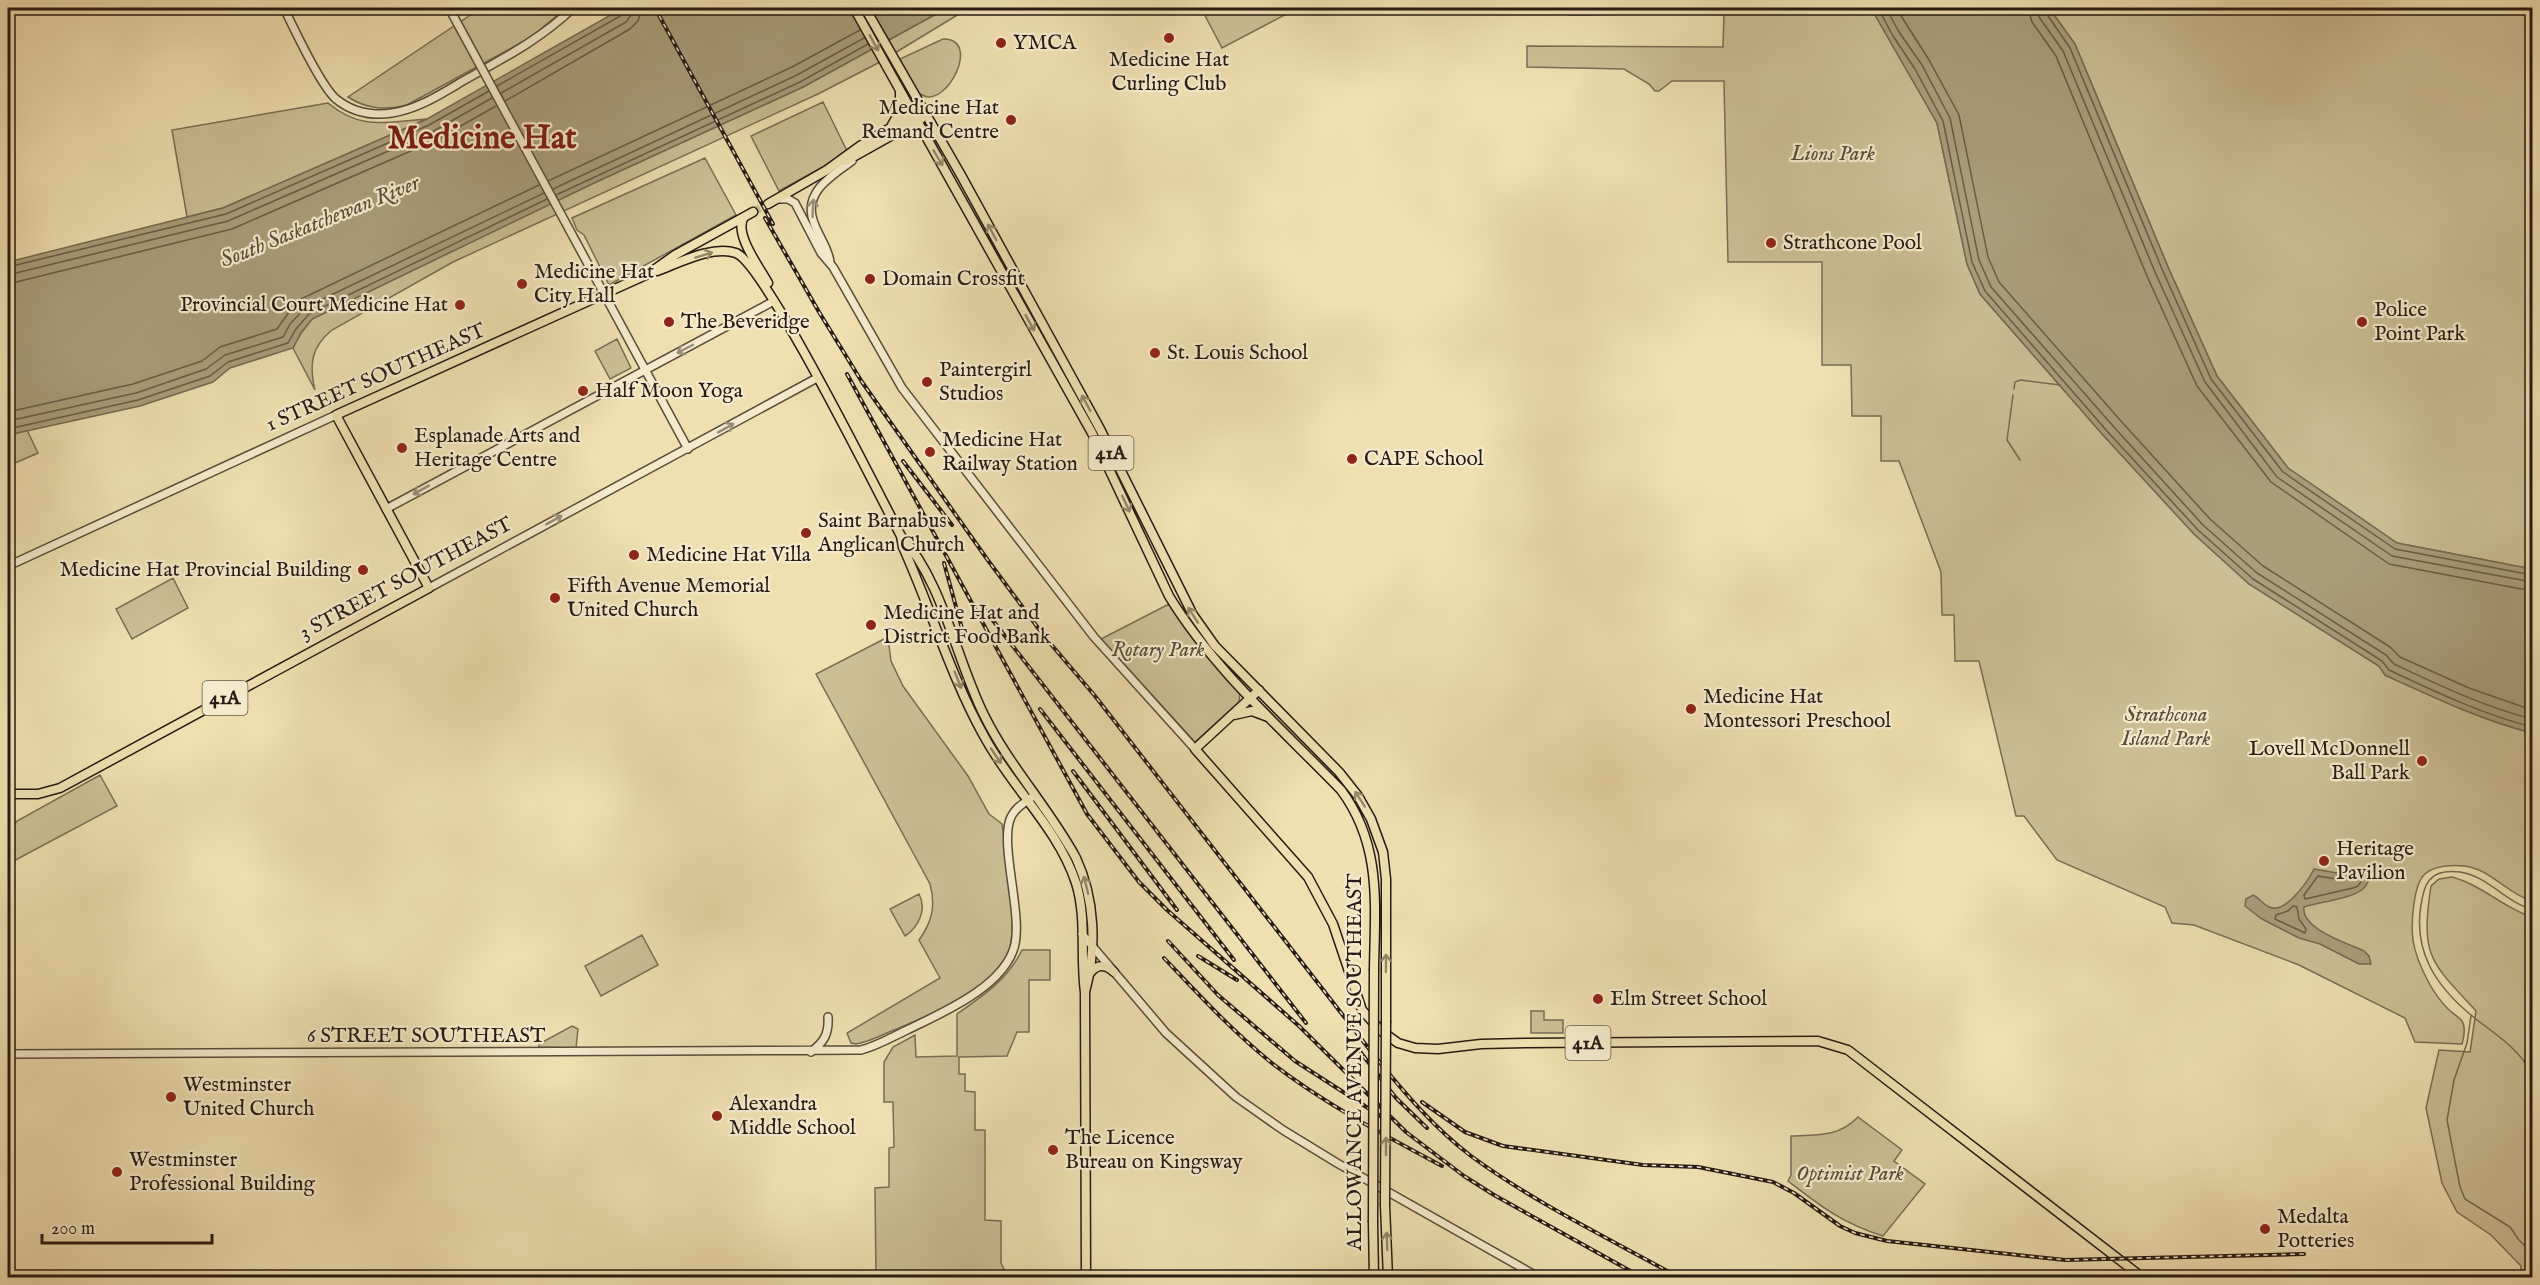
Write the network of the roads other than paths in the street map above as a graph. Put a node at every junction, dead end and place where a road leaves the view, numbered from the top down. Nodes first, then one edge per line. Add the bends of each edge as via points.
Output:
1 (284, 8) edge
2 (449, 8) edge
3 (573, 8) edge
4 (855, 8) edge
5 (865, 8) edge
6 (900, 92) junction
7 (924, 113) junction
8 (915, 118) junction
9 (891, 127) junction
10 (865, 152) junction
11 (827, 170) junction
12 (778, 199) junction
13 (768, 204) tunnel mouth
14 (830, 262) junction
15 (648, 274) junction
16 (604, 295) junction
17 (774, 301) junction
18 (646, 370) junction
19 (817, 378) junction
20 (336, 415) junction
21 (688, 449) junction
22 (386, 509) junction
23 (8, 566) edge
24 (429, 588) junction
25 (1259, 690) junction
26 (1251, 697) junction
27 (1229, 717) junction
28 (1278, 724) junction
29 (1195, 749) junction
30 (8, 794) edge
31 (18, 794) junction
32 (1032, 798) junction
33 (8, 803) edge
34 (1082, 934) junction
35 (1092, 943) junction
36 (1114, 972) junction
37 (1090, 973) junction
38 (1085, 992) junction
39 (828, 1017) dead end
40 (811, 1052) junction
41 (8, 1054) edge
42 (1086, 1278) edge
43 (1374, 1278) edge
44 (1388, 1278) edge
45 (1540, 1278) edge
46 (2143, 1278) edge

1 - 3 street via 334,98 371,114 414,107 514,53
2 - 16 street, bridge
4 -> 6 main road
5 - 7 main road
6 - 8 main road
6 - 9 main road via 900,111
7 - 8 main road
25 -> 7 main road, 41A via 1215,646 1192,615 1100,429
8 - 9 main road
8 - 10 main road
8 -> 26 main road, 41A via 1092,433 1169,596 1208,651
9 - 11 main road
10 - 11 main road
14 -> 10 street via 813,222 813,200 825,180
11 - 12 main road
12 - 13 main road
12 - 14 street via 795,203 821,253
14 - 29 street via 902,388 1094,637
15 - 16 main road, 1 STREET SOUTHEAST
15 -> 17 main road via 710,253 729,252 747,260
15 - 17 main road, 1 STREET SOUTHEAST via 749,215 740,231
16 - 18 street
16 - 20 main road, 1 STREET SOUTHEAST
17 -> 18 street
17 - 19 main road
18 - 21 street
18 -> 22 street
21 -> 19 street, 3 STREET SOUTHEAST
19 - 32 main road via 901,536 976,722 994,754
20 - 22 main road
20 - 23 street, 1 STREET SOUTHEAST
24 -> 21 street, 3 STREET SOUTHEAST
22 - 24 main road
24 - 31 main road, 3 STREET SOUTHEAST / 41A via 60,788
25 - 26 main road
44 -> 25 main road, ALLOWANCE AVENUE SOUTHEAST, bridge via 1387,892 1383,852 1358,796
26 - 27 main road
26 - 28 main road, ALLOWANCE AVENUE SOUTHEAST
27 - 28 main road via 1252,711
27 - 29 main road
28 - 43 main road, ALLOWANCE AVENUE SOUTHEAST, bridge via 1341,790 1356,812 1375,876
29 - 46 main road, 41A via 1308,877 1333,924 1356,996 1368,1019 1398,1043 1425,1049 1514,1043 1818,1041 1848,1050
30 - 31 main road, 3 STREET SOUTHEAST / 41A
31 - 33 main road
32 - 34 main road via 1072,872 1080,902
35 -> 32 main road via 1090,903 1082,870 1056,824
32 - 40 street, 6 STREET SOUTHEAST via 1015,811 1008,828 1017,927 1008,962 987,984 952,1008 870,1048
34 - 35 street
34 - 38 main road
35 - 36 street
35 - 37 main road
36 - 37 main road via 1102,966
36 - 45 street via 1166,1033 1246,1104 1337,1163
37 - 38 main road
38 - 42 main road
39 - 40 street via 825,1040
40 - 41 street, 6 STREET SOUTHEAST

